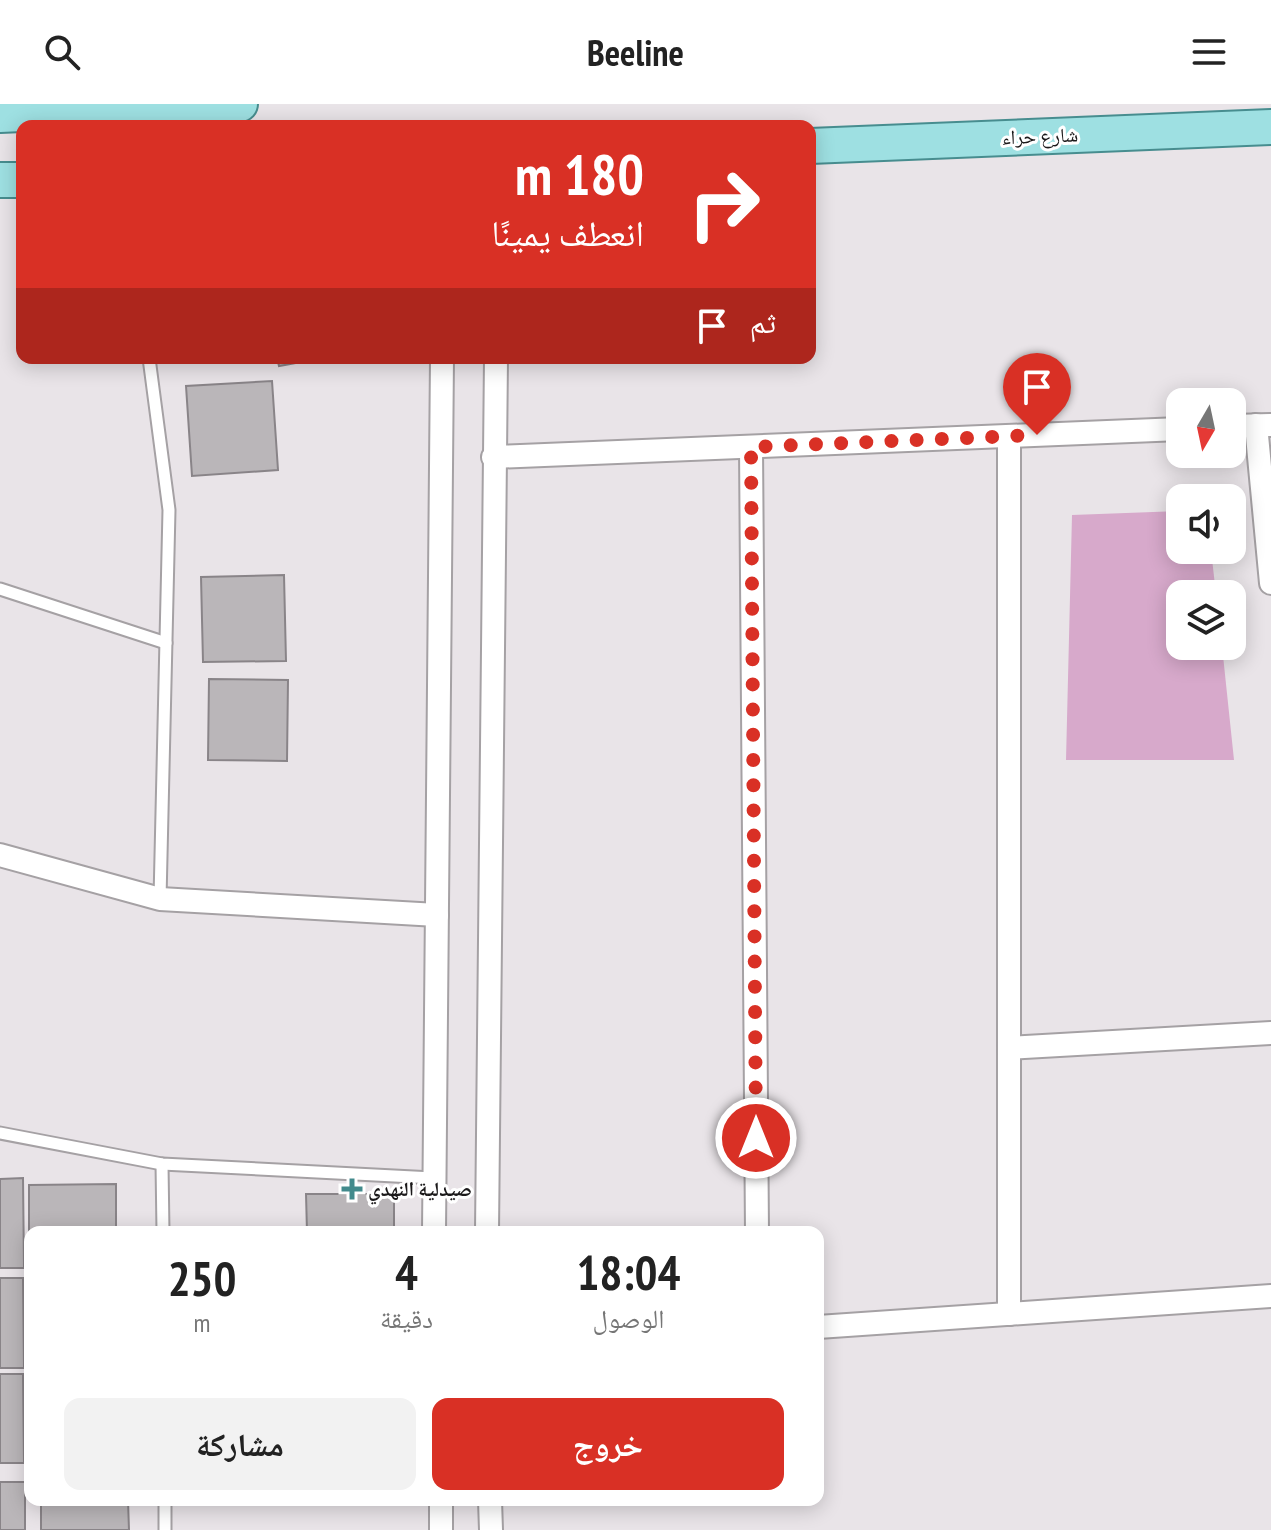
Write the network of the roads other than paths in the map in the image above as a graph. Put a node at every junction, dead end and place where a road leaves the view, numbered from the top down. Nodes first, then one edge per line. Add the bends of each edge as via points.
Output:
1 (240, 104) edge
2 (114, 107) edge
3 (0, 115) edge
4 (1271, 127) edge
5 (816, 146) edge
6 (150, 364) edge
7 (442, 364) edge
8 (496, 364) edge
9 (1264, 425) edge
10 (1166, 430) edge
11 (1009, 436) junction
12 (751, 447) junction
13 (493, 457) junction
14 (1271, 583) edge
15 (0, 589) edge
16 (166, 643) junction
17 (0, 855) edge
18 (160, 899) junction
19 (437, 915) junction
20 (1271, 1033) edge
21 (1009, 1048) junction
22 (0, 1133) edge
23 (162, 1164) junction
24 (433, 1178) junction
25 (163, 1226) edge
26 (434, 1226) edge
27 (487, 1226) edge
28 (757, 1226) edge
29 (1271, 1296) edge
30 (1009, 1314) junction
31 (824, 1327) edge
32 (165, 1506) edge
33 (441, 1506) edge
34 (490, 1506) edge
35 (165, 1530) edge
36 (441, 1530) edge
37 (491, 1530) edge

1 - 2 main road
2 - 3 main road
4 - 5 main road, شارع حراء
6 - 16 lane via 169,510
7 - 19 street
8 - 13 street
9 - 14 street
10 - 11 street
11 - 12 street
11 - 21 street
12 - 13 street
12 - 28 street
13 - 27 street
15 - 16 lane
16 - 18 lane
17 - 18 street
18 - 19 street
19 - 24 street
20 - 21 street
21 - 30 street
22 - 23 lane
23 - 24 lane
23 - 25 lane
24 - 26 street
29 - 30 street
30 - 31 street
32 - 35 lane
33 - 36 street
34 - 37 street

